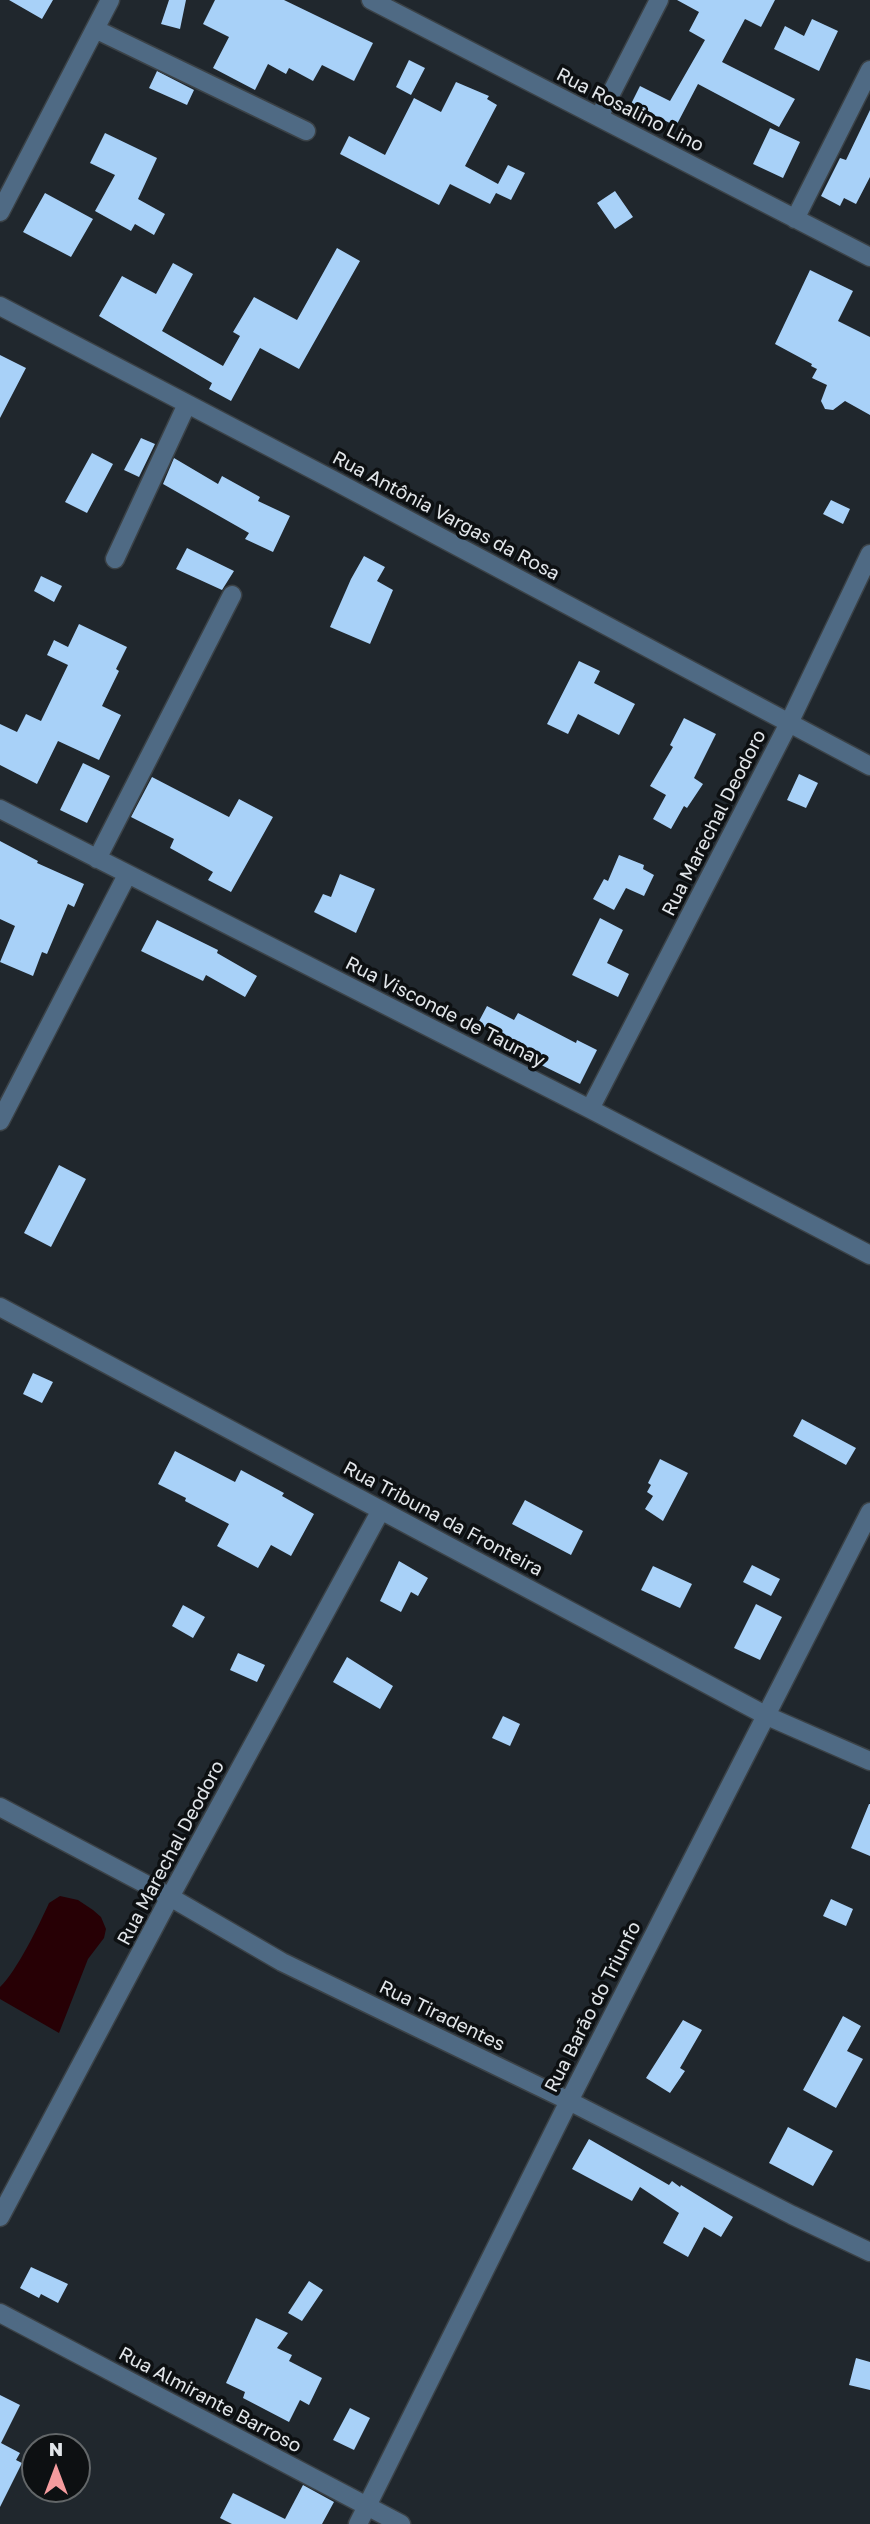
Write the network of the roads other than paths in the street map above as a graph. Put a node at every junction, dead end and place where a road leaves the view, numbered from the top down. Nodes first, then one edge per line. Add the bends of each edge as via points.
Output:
1 (110, 0) edge
2 (371, 0) edge
3 (659, 0) edge
4 (94, 29) junction
5 (870, 70) edge
6 (599, 117) junction
7 (306, 131) dead end
8 (0, 212) edge
9 (795, 219) junction
10 (870, 257) edge
11 (0, 306) edge
12 (187, 404) junction
13 (870, 554) edge
14 (115, 559) dead end
15 (232, 595) dead end
16 (789, 723) junction
17 (870, 766) edge
18 (0, 809) edge
19 (97, 859) junction
20 (127, 875) junction
21 (590, 1109) junction
22 (0, 1121) edge
23 (870, 1255) edge
24 (0, 1307) edge
25 (381, 1510) junction
26 (870, 1512) edge
27 (767, 1716) junction
28 (870, 1761) edge
29 (0, 1807) edge
30 (170, 1897) junction
31 (569, 2101) junction
32 (0, 2217) edge
33 (870, 2252) edge
34 (0, 2313) edge
35 (367, 2507) junction
36 (358, 2524) edge
37 (401, 2524) edge

1 - 4 street
2 - 6 street, Rua Rosalino Lino
3 - 6 street
4 - 7 street
4 - 8 street
5 - 9 street
6 - 9 street, Rua Rosalino Lino
9 - 10 street, Rua Rosalino Lino
11 - 12 street, Rua Antônia Vargas da Rosa
12 - 14 street
12 - 16 street, Rua Antônia Vargas da Rosa
13 - 16 street, Rua Marechal Deodoro
15 - 19 street
16 - 17 street, Rua Antônia Vargas da Rosa
16 - 21 street, Rua Marechal Deodoro
18 - 19 street, Rua Visconde de Taunay
19 - 20 street, Rua Visconde de Taunay
20 - 21 street, Rua Visconde de Taunay
20 - 22 street
21 - 23 street, Rua Visconde de Taunay
24 - 25 street, Rua Tribuna da Fronteira
25 - 27 street, Rua Tribuna da Fronteira
25 - 30 street, Rua Marechal Deodoro
26 - 27 street, Rua Barão do Triunfo
27 - 28 street, Rua Tribuna da Fronteira
27 - 31 street, Rua Barão do Triunfo
29 - 30 street, Rua Tiradentes
30 - 31 street, Rua Tiradentes via 282,1962
30 - 32 street, Rua Marechal Deodoro
31 - 33 street, Rua Tiradentes
31 - 35 street, Rua Barão do Triunfo
34 - 35 street, Rua Almirante Barroso
35 - 36 street, Rua Barão do Triunfo
35 - 37 street, Rua Almirante Barroso

